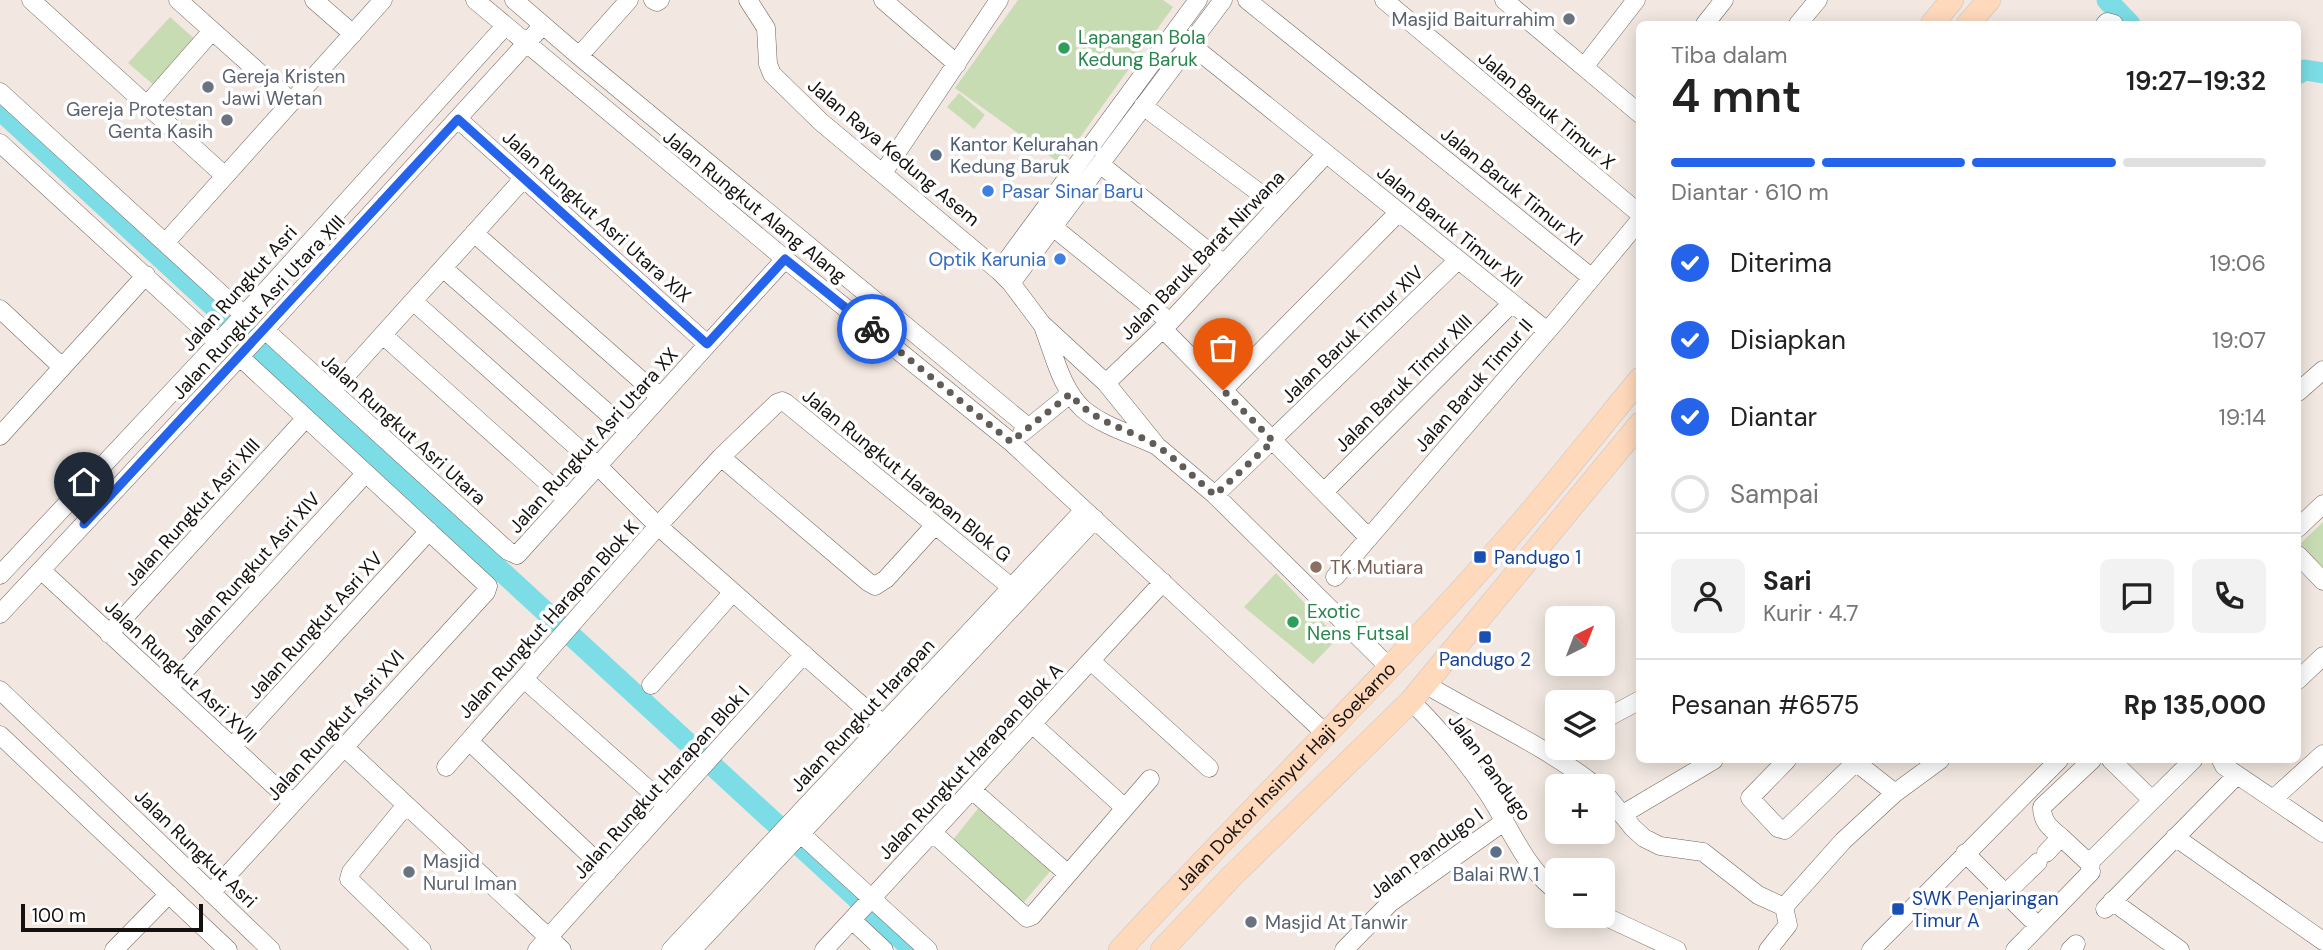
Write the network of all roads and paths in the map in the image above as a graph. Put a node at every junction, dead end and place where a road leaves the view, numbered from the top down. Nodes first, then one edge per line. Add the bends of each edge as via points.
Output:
1 (31, 0) edge
2 (178, 0) edge
3 (314, 0) edge
4 (383, 0) edge
5 (475, 0) edge
6 (514, 0) edge
7 (629, 0) edge
8 (653, 0) edge
9 (660, 0) edge
10 (748, 0) edge
11 (883, 0) edge
12 (999, 0) edge
13 (1198, 0) edge
14 (1223, 0) edge
15 (1247, 0) edge
16 (1384, 0) edge
17 (1636, 0) edge
18 (1952, 0) edge
19 (1989, 0) edge
20 (1510, 2) edge
21 (1717, 3) edge
22 (1810, 3) edge
23 (1707, 21) edge
24 (1800, 21) edge
25 (1934, 21) edge
26 (1972, 21) edge
27 (543, 25) junction
28 (505, 26) junction
29 (212, 31) junction
30 (1175, 32) junction
31 (353, 34) junction
32 (526, 44) junction
33 (1190, 44) junction
34 (579, 56) junction
35 (957, 64) junction
36 (1584, 67) junction
37 (0, 92) edge
38 (292, 102) junction
39 (147, 105) junction
40 (1143, 106) junction
41 (1636, 108) edge
42 (458, 119) junction
43 (0, 143) edge
44 (1326, 154) junction
45 (1100, 164) junction
46 (374, 171) junction
47 (883, 173) junction
48 (225, 176) junction
49 (524, 178) junction
50 (394, 189) junction
51 (1278, 206) junction
52 (1636, 211) edge
53 (1399, 212) junction
54 (1636, 225) edge
55 (1053, 227) junction
56 (474, 233) junction
57 (165, 243) junction
58 (785, 259) junction
59 (1458, 260) junction
60 (1224, 264) junction
61 (443, 268) junction
62 (146, 275) junction
63 (1005, 277) junction
64 (1592, 278) junction
65 (413, 301) junction
66 (1512, 303) junction
67 (0, 309) edge
68 (242, 317) junction
69 (1041, 323) junction
70 (1166, 325) junction
71 (1547, 331) junction
72 (263, 332) junction
73 (383, 335) junction
74 (221, 340) junction
75 (707, 344) junction
76 (242, 355) junction
77 (62, 367) junction
78 (2323, 370) edge
79 (1106, 383) junction
80 (1636, 384) edge
81 (2301, 389) edge
82 (1223, 390) junction
83 (332, 391) junction
84 (1070, 394) junction
85 (660, 397) junction
86 (1620, 402) junction
87 (305, 419) junction
88 (1636, 421) edge
89 (1028, 427) junction
90 (1636, 427) edge
91 (2, 431) edge
92 (629, 432) junction
93 (1592, 437) junction
94 (1273, 441) junction
95 (1011, 442) junction
96 (1157, 446) junction
97 (1614, 455) junction
98 (722, 457) junction
99 (598, 466) junction
100 (365, 474) junction
101 (79, 491) junction
102 (1324, 492) junction
103 (1215, 495) junction
104 (568, 500) junction
105 (2323, 504) edge
106 (99, 508) junction
107 (1090, 515) junction
108 (935, 525) junction
109 (2301, 525) edge
110 (658, 526) junction
111 (429, 531) junction
112 (1369, 538) junction
113 (517, 555) joint
114 (2301, 558) edge
115 (41, 570) junction
116 (0, 575) edge
117 (2323, 581) edge
118 (1163, 582) junction
119 (1011, 587) junction
120 (1327, 588) junction
121 (733, 592) junction
122 (0, 614) edge
123 (109, 634) junction
124 (804, 654) junction
125 (2323, 656) edge
126 (1091, 661) junction
127 (1389, 667) junction
128 (2301, 677) edge
129 (524, 678) junction
130 (651, 685) dead end
131 (169, 688) junction
132 (0, 690) edge
133 (1418, 693) junction
134 (1636, 702) edge
135 (1615, 714) edge
136 (1032, 724) junction
137 (888, 729) junction
138 (1325, 733) junction
139 (0, 735) edge
140 (469, 741) junction
141 (1545, 744) edge
142 (232, 747) junction
143 (344, 747) junction
144 (2323, 754) edge
145 (1566, 760) edge
146 (1711, 763) edge
147 (1784, 763) edge
148 (1853, 763) edge
149 (1858, 763) edge
150 (1936, 763) edge
151 (2056, 763) edge
152 (2089, 763) edge
153 (2114, 763) edge
154 (2190, 763) edge
155 (2222, 763) edge
156 (446, 767) dead end
157 (1209, 768) dead end
158 (1582, 774) edge
159 (2237, 775) junction
160 (1150, 779) dead end
161 (972, 790) junction
162 (1895, 793) junction
163 (2273, 799) junction
164 (2152, 800) junction
165 (293, 803) junction
166 (1615, 805) edge
167 (406, 806) junction
168 (667, 806) junction
169 (1125, 808) junction
170 (1623, 814) junction
171 (1505, 821) junction
172 (932, 832) junction
173 (2323, 833) edge
174 (790, 836) junction
175 (2061, 837) junction
176 (2175, 837) junction
177 (1965, 853) junction
178 (2089, 863) junction
179 (608, 872) junction
180 (1068, 874) junction
181 (1545, 881) edge
182 (211, 893) junction
183 (169, 894) junction
184 (2005, 894) junction
185 (1784, 907) junction
186 (862, 908) junction
187 (1159, 908) junction
188 (2031, 919) dead end
189 (1615, 921) edge
190 (1184, 927) junction
191 (2323, 942) edge
192 (542, 944) edge
193 (1123, 947) edge
194 (1354, 947) edge
195 (114, 950) edge
196 (228, 950) edge
197 (271, 950) edge
198 (422, 950) edge
199 (562, 950) edge
200 (671, 950) edge
201 (692, 950) edge
202 (824, 950) edge
203 (884, 950) edge
204 (929, 950) edge
205 (1148, 950) edge
206 (1162, 950) edge
207 (1677, 950) edge
208 (1768, 950) edge
209 (1871, 950) edge
210 (2015, 950) edge
211 (2180, 950) edge

1 - 39 street
2 - 29 street
3 - 31 street
4 - 31 street
5 - 28 street, Jalan Rungkut Alang Alang
6 - 27 street, Jalan Rungkut Alang Alang
7 - 34 street
8 - 9 street
10 - 47 street, Jalan Raya Kedung Asem via 766,28 772,74
11 - 35 street
12 - 35 street
13 - 30 street
14 - 33 street
15 - 64 street, Jalan Baruk Timur XI
16 - 52 street, Jalan Baruk Timur X
17 - 36 street
18 - 25 main road
19 - 26 main road
20 - 36 street
21 - 23 street
22 - 24 street
27 - 32 street, Jalan Rungkut Asri Utara XIII
27 - 34 street, Jalan Rungkut Alang Alang
28 - 32 street, Jalan Rungkut Alang Alang
28 - 46 street, Jalan Rungkut Asri
29 - 38 street
29 - 39 street
30 - 33 street, Jalan Baruk Timur XII
30 - 63 street
31 - 38 street
32 - 42 street, Jalan Rungkut Asri Utara XIII
32 - 58 street, Jalan Rungkut Alang Alang
33 - 40 street
33 - 44 street, Jalan Baruk Timur XII
34 - 89 street, Jalan Rungkut Alang Alang
35 - 47 street
36 - 41 street
37 - 57 street
38 - 48 street
39 - 48 street
40 - 45 street
40 - 51 street
42 - 49 street, Jalan Rungkut Asri Utara XIX
42 - 50 street, Jalan Rungkut Asri Utara XIII
43 - 62 street
44 - 51 street, Jalan Baruk Barat Nirwana
44 - 53 street, Jalan Baruk Timur XII
45 - 55 street
45 - 60 street
46 - 50 street
46 - 68 street, Jalan Rungkut Asri
47 - 63 street, Jalan Raya Kedung Asem
48 - 57 street
49 - 56 street
49 - 75 street, Jalan Rungkut Asri Utara XIX
50 - 72 street, Jalan Rungkut Asri Utara XIII
51 - 60 street, Jalan Baruk Barat Nirwana
53 - 59 street, Jalan Baruk Timur XII
53 - 82 street
54 - 64 street, Jalan Baruk Timur II
55 - 63 street
55 - 70 street
56 - 61 street
56 - 85 street
57 - 68 street
58 - 75 street, Jalan Rungkut Asri Utara XX
58 - 95 street, Jalan Rungkut Alang Alang
59 - 66 street, Jalan Baruk Timur XII
59 - 94 street, Jalan Baruk Timur XIV
60 - 70 street, Jalan Baruk Barat Nirwana
61 - 65 street
61 - 92 street
62 - 74 street
62 - 77 street
63 - 69 street, Jalan Raya Kedung Asem
64 - 71 street, Jalan Baruk Timur II
65 - 73 street
65 - 99 street
66 - 71 street, Jalan Baruk Timur XII
66 - 102 street, Jalan Baruk Timur XIII
67 - 77 street
68 - 74 street, Jalan Rungkut Asri
69 - 79 street, Jalan Raya Kedung Asem
69 - 84 street, Jalan Raya Kedung Asem
70 - 79 street, Jalan Baruk Barat Nirwana
70 - 82 street
71 - 112 street, Jalan Baruk Timur II
72 - 76 street, Jalan Rungkut Asri Utara XIII
72 - 83 street, Jalan Rungkut Asri Utara
73 - 83 street
73 - 104 street
74 - 101 street, Jalan Rungkut Asri
75 - 85 street, Jalan Rungkut Asri Utara XX
76 - 87 street
76 - 106 street, Jalan Rungkut Asri Utara XIII
77 - 91 street
78 - 81 street
79 - 96 street, Jalan Raya Kedung Asem
80 - 86 main road, Jalan Doktor Insinyur Haji Soekarno
82 - 94 street
83 - 113 street, Jalan Rungkut Asri Utara
84 - 89 street
84 - 96 street, Jalan Raya Kedung Asem via 1093,416
85 - 92 street, Jalan Rungkut Asri Utara XX
86 - 88 main road via 1627,418
86 - 93 main road, Jalan Doktor Insinyur Haji Soekarno
87 - 100 street
87 - 123 street, Jalan Rungkut Asri XIII
89 - 95 street
90 - 97 main road, Jalan Doktor Insinyur Haji Soekarno
92 - 99 street, Jalan Rungkut Asri Utara XX
93 - 97 main road via 1606,436 1615,447
93 - 127 main road, Jalan Doktor Insinyur Haji Soekarno via 1495,553
94 - 102 street
94 - 103 street, Jalan Baruk Timur XIV
95 - 107 street
96 - 103 street, Jalan Raya Kedung Asem
97 - 133 main road, Jalan Doktor Insinyur Haji Soekarno
98 - 108 street, Jalan Rungkut Harapan Blok G via 782,401
98 - 108 street via 875,586
98 - 110 street, Jalan Rungkut Harapan Blok G
99 - 104 street, Jalan Rungkut Asri Utara XX
99 - 110 street
100 - 111 street
100 - 131 street, Jalan Rungkut Asri XIV
101 - 106 street
101 - 116 street, Jalan Rungkut Asri
102 - 112 street
103 - 120 street, Jalan Raya Kedung Asem
104 - 113 street, Jalan Rungkut Asri Utara XX
105 - 109 street
106 - 115 street, Jalan Rungkut Asri Utara XIII
107 - 118 street
107 - 119 street, Jalan Rungkut Harapan
107 - 137 street, Jalan Rungkut Harapan
108 - 119 street, Jalan Rungkut Harapan Blok G
110 - 121 street
110 - 129 street, Jalan Rungkut Harapan Blok K
111 - 142 street, Jalan Rungkut Asri XV
111 - 143 street, Jalan Rungkut Asri XVI via 488,586 486,592
112 - 120 street, Jalan Baruk Timur II
114 - 117 street
115 - 122 street, Jalan Rungkut Asri Utara XIII
115 - 123 street, Jalan Rungkut Asri XVII
118 - 126 street, Jalan Rungkut Harapan Blok A
118 - 138 street
119 - 137 street, Jalan Rungkut Harapan
120 - 127 street, Jalan Raya Kedung Asem
121 - 124 street
121 - 130 street
123 - 131 street, Jalan Rungkut Asri XVII
124 - 137 street
124 - 168 street, Jalan Rungkut Harapan Blok I
125 - 128 street
126 - 136 street, Jalan Rungkut Harapan Blok A
126 - 157 street
127 - 138 main road, Jalan Doktor Insinyur Haji Soekarno
129 - 140 street, Jalan Rungkut Harapan Blok K
129 - 168 street
131 - 142 street, Jalan Rungkut Asri XVII
132 - 182 street, Jalan Rungkut Asri
133 - 141 street
133 - 171 street, Jalan Pandugo
133 - 190 main road, Jalan Doktor Insinyur Haji Soekarno
134 - 135 street
136 - 161 street, Jalan Rungkut Harapan Blok A
136 - 169 street
137 - 174 street, Jalan Rungkut Harapan
138 - 187 main road, Jalan Doktor Insinyur Haji Soekarno
139 - 183 street
140 - 156 street, Jalan Rungkut Harapan Blok K
140 - 179 street, Jalan Rungkut Harapan Blok K
142 - 165 street, Jalan Rungkut Asri XVII
143 - 165 street, Jalan Rungkut Asri XVI
143 - 167 street
144 - 163 street
145 - 158 street
146 - 170 street
147 - 148 street via 1750,798 1785,830
149 - 162 street
150 - 162 street
151 - 177 street
152 - 175 street via 2042,807 2042,816
153 - 164 street
154 - 164 street
155 - 159 street
159 - 163 street
159 - 176 street
160 - 169 street
161 - 172 street, Jalan Rungkut Harapan Blok A
161 - 180 street
162 - 185 street via 1843,841
163 - 173 street
164 - 178 street
165 - 182 street, Jalan Rungkut Asri XVI
166 - 170 street
167 - 192 street
167 - 198 street via 349,879
168 - 179 street, Jalan Rungkut Harapan Blok I
169 - 180 street
170 - 185 street via 1644,838 1660,846 1703,852 1758,895
171 - 181 street, Jalan Pandugo
171 - 194 street, Jalan Pandugo I via 1390,903
172 - 180 street via 1027,918
172 - 186 street, Jalan Rungkut Harapan Blok A
174 - 186 street
174 - 200 street, Jalan Rungkut Harapan
174 - 201 street, Jalan Rungkut Harapan
175 - 178 street
175 - 184 street
176 - 191 street
176 - 211 street via 2108,905
177 - 184 street
177 - 209 street
178 - 210 street via 2091,873
179 - 192 street, Jalan Rungkut Harapan Blok I
182 - 197 street, Jalan Rungkut Asri
183 - 195 street
183 - 196 street
184 - 188 street
185 - 208 street via 1788,925
186 - 202 street, Jalan Rungkut Harapan Blok A
186 - 203 street
186 - 204 street
187 - 190 main road via 1160,918 1170,928
187 - 193 main road, Jalan Doktor Insinyur Haji Soekarno
189 - 207 street
190 - 206 main road, Jalan Doktor Insinyur Haji Soekarno
192 - 199 street
193 - 205 main road via 1137,941

